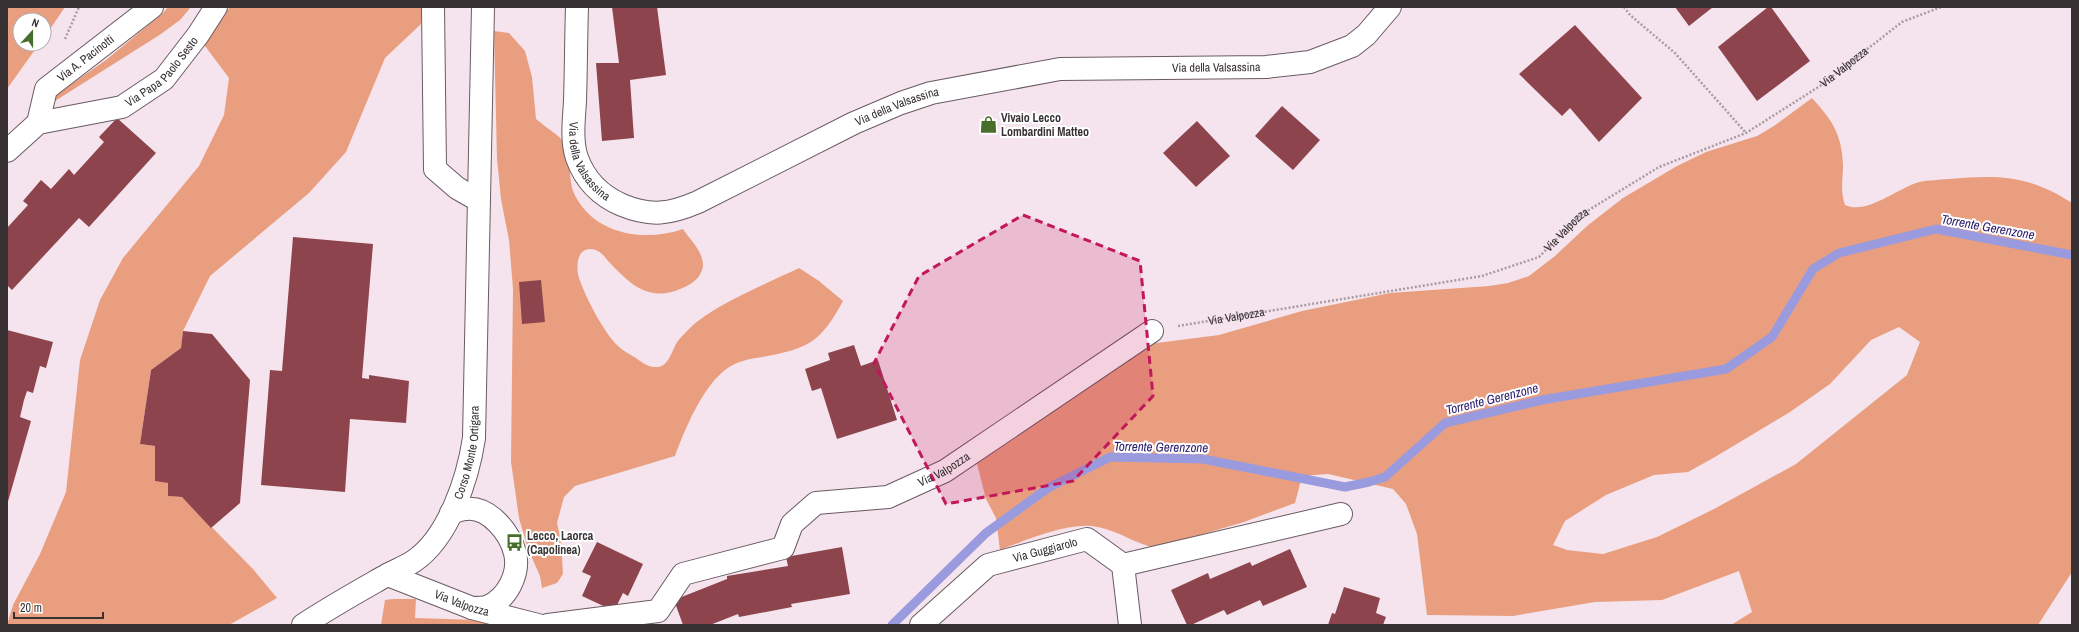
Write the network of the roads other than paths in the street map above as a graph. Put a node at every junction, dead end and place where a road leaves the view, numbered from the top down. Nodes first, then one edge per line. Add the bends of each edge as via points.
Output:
1 (152, 7) edge
2 (216, 7) edge
3 (433, 7) edge
4 (483, 7) edge
5 (577, 7) edge
6 (1390, 7) edge
7 (38, 123) junction
8 (7, 151) edge
9 (478, 200) junction
10 (1152, 331) road end
11 (451, 513) junction
12 (1341, 514) dead end
13 (1123, 565) junction
14 (388, 575) junction
15 (472, 608) junction
16 (660, 618) edge
17 (303, 625) edge
18 (538, 625) edge
19 (548, 625) edge
20 (921, 625) edge
21 (1130, 625) edge

1 - 7 street, Via A. Pacinotti via 46,89
2 - 7 street, Via Papa Paolo Sesto via 164,79 122,107
3 - 9 street via 435,169 457,188
4 - 9 street
5 - 6 street, Via della Valsassina via 574,125 577,157 588,179 611,200 647,212 663,213 698,202 854,123 923,95 1060,68 1266,67 1310,62 1352,46 1366,35
7 - 8 street
9 - 11 street, Corso Monte Ortigara via 474,438 464,484
10 - 16 street, Via Valpozza via 945,471 888,498 816,503 792,524 783,548 683,574
11 - 14 street, Corso Monte Ortigara via 421,555
11 - 15 street via 466,508 491,517 509,540 516,555 515,570 503,596 486,608
12 - 13 street
13 - 20 street, Via Guggiarolo via 1087,540 988,565
13 - 21 street
14 - 15 street, Via Valpozza
14 - 17 street, Corso Monte Ortigara
15 - 18 street, Via Valpozza
16 - 19 street, Via Valpozza

